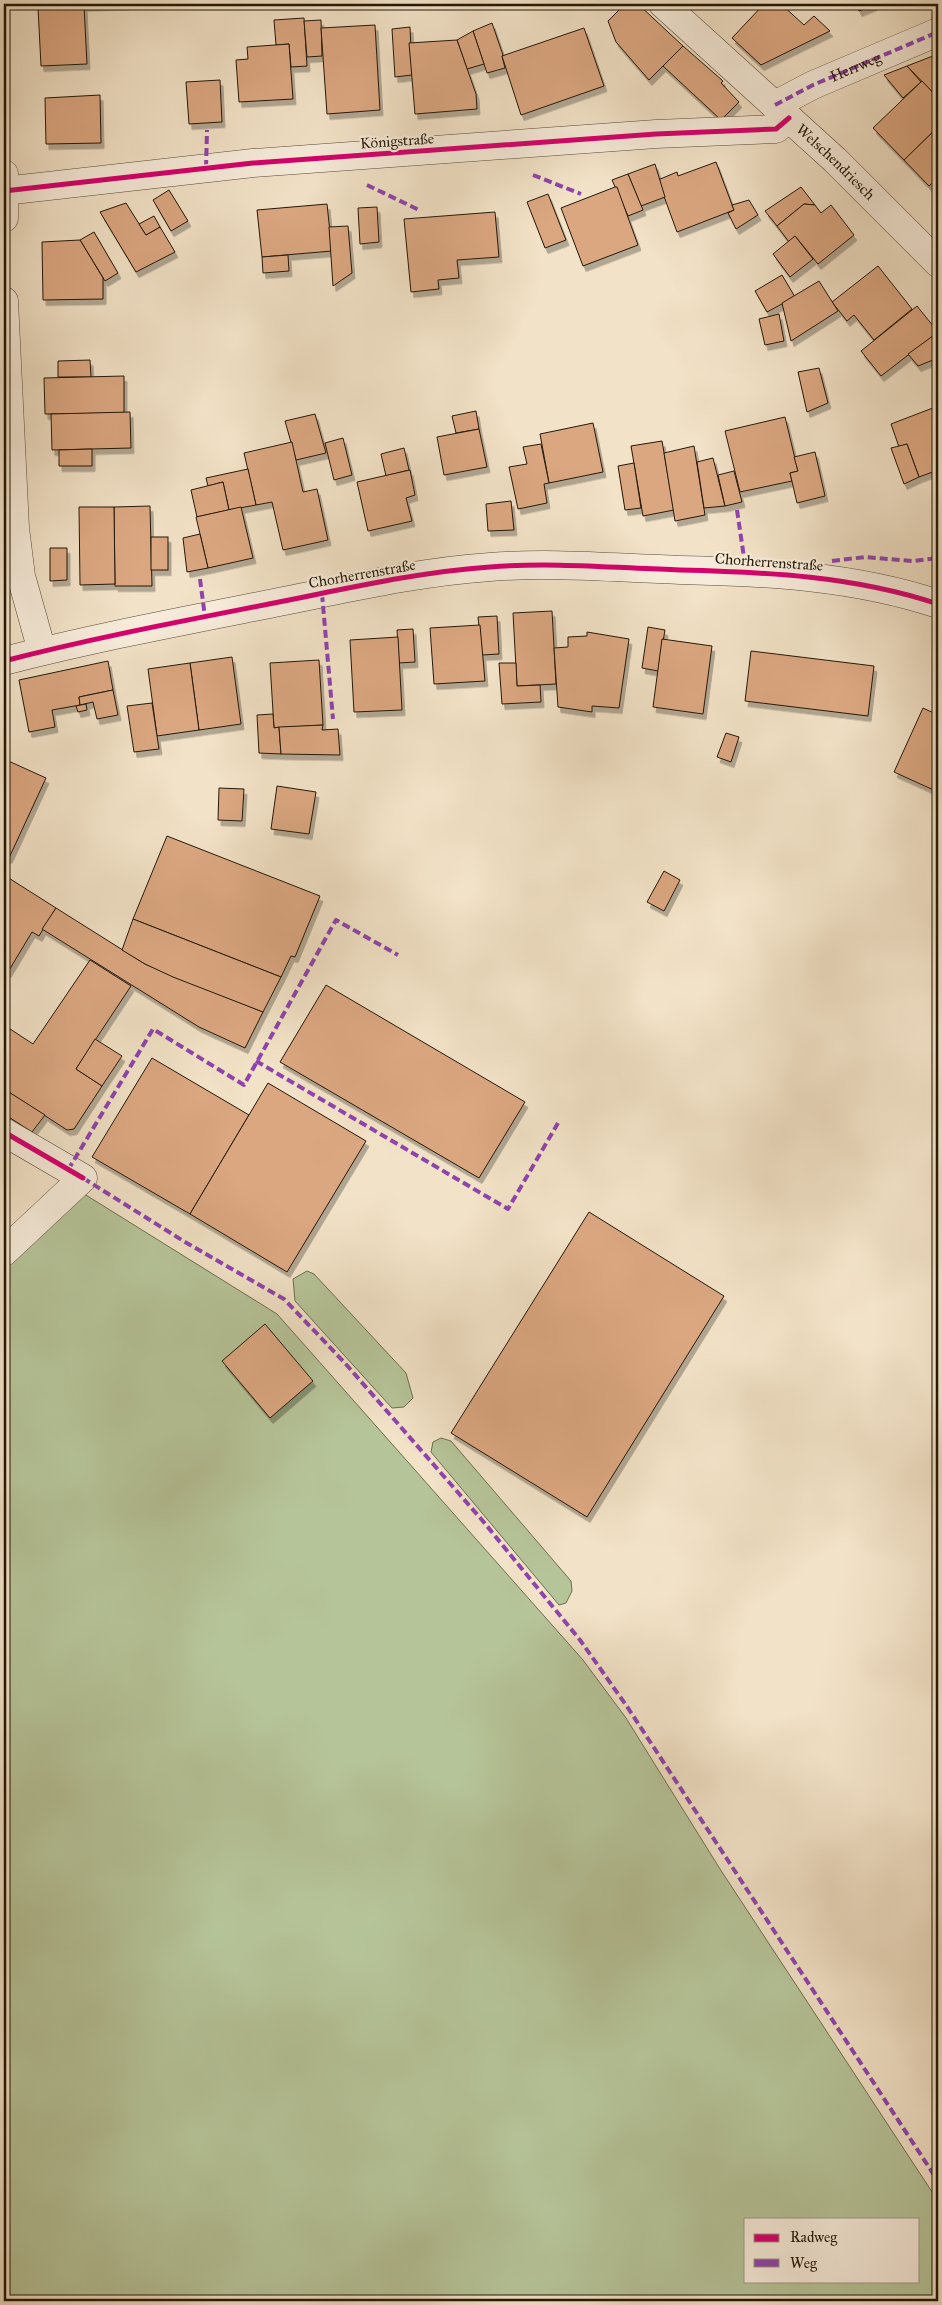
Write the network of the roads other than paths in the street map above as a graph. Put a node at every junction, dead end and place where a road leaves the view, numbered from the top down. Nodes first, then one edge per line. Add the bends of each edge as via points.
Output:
1 (664, 4) edge
2 (938, 32) edge
3 (782, 112) junction
4 (4, 185) edge
5 (4, 218) edge
6 (938, 263) edge
7 (4, 301) edge
8 (938, 604) edge
9 (42, 651) junction
10 (4, 661) edge
11 (4, 1132) edge
12 (4, 1252) edge

1 - 3 street, Welschendriesch
2 - 3 street, Herrweg via 813,85
3 - 4 street, Königstraße via 776,129 656,134 253,163
3 - 6 street, Welschendriesch via 875,198
4 - 5 street
7 - 9 street via 15,528 21,576
8 - 9 street, Chorherrenstraße via 915,596 819,576 763,571 552,565 488,567 380,582
9 - 10 street, Chorherrenstraße
11 - 12 street via 83,1178

